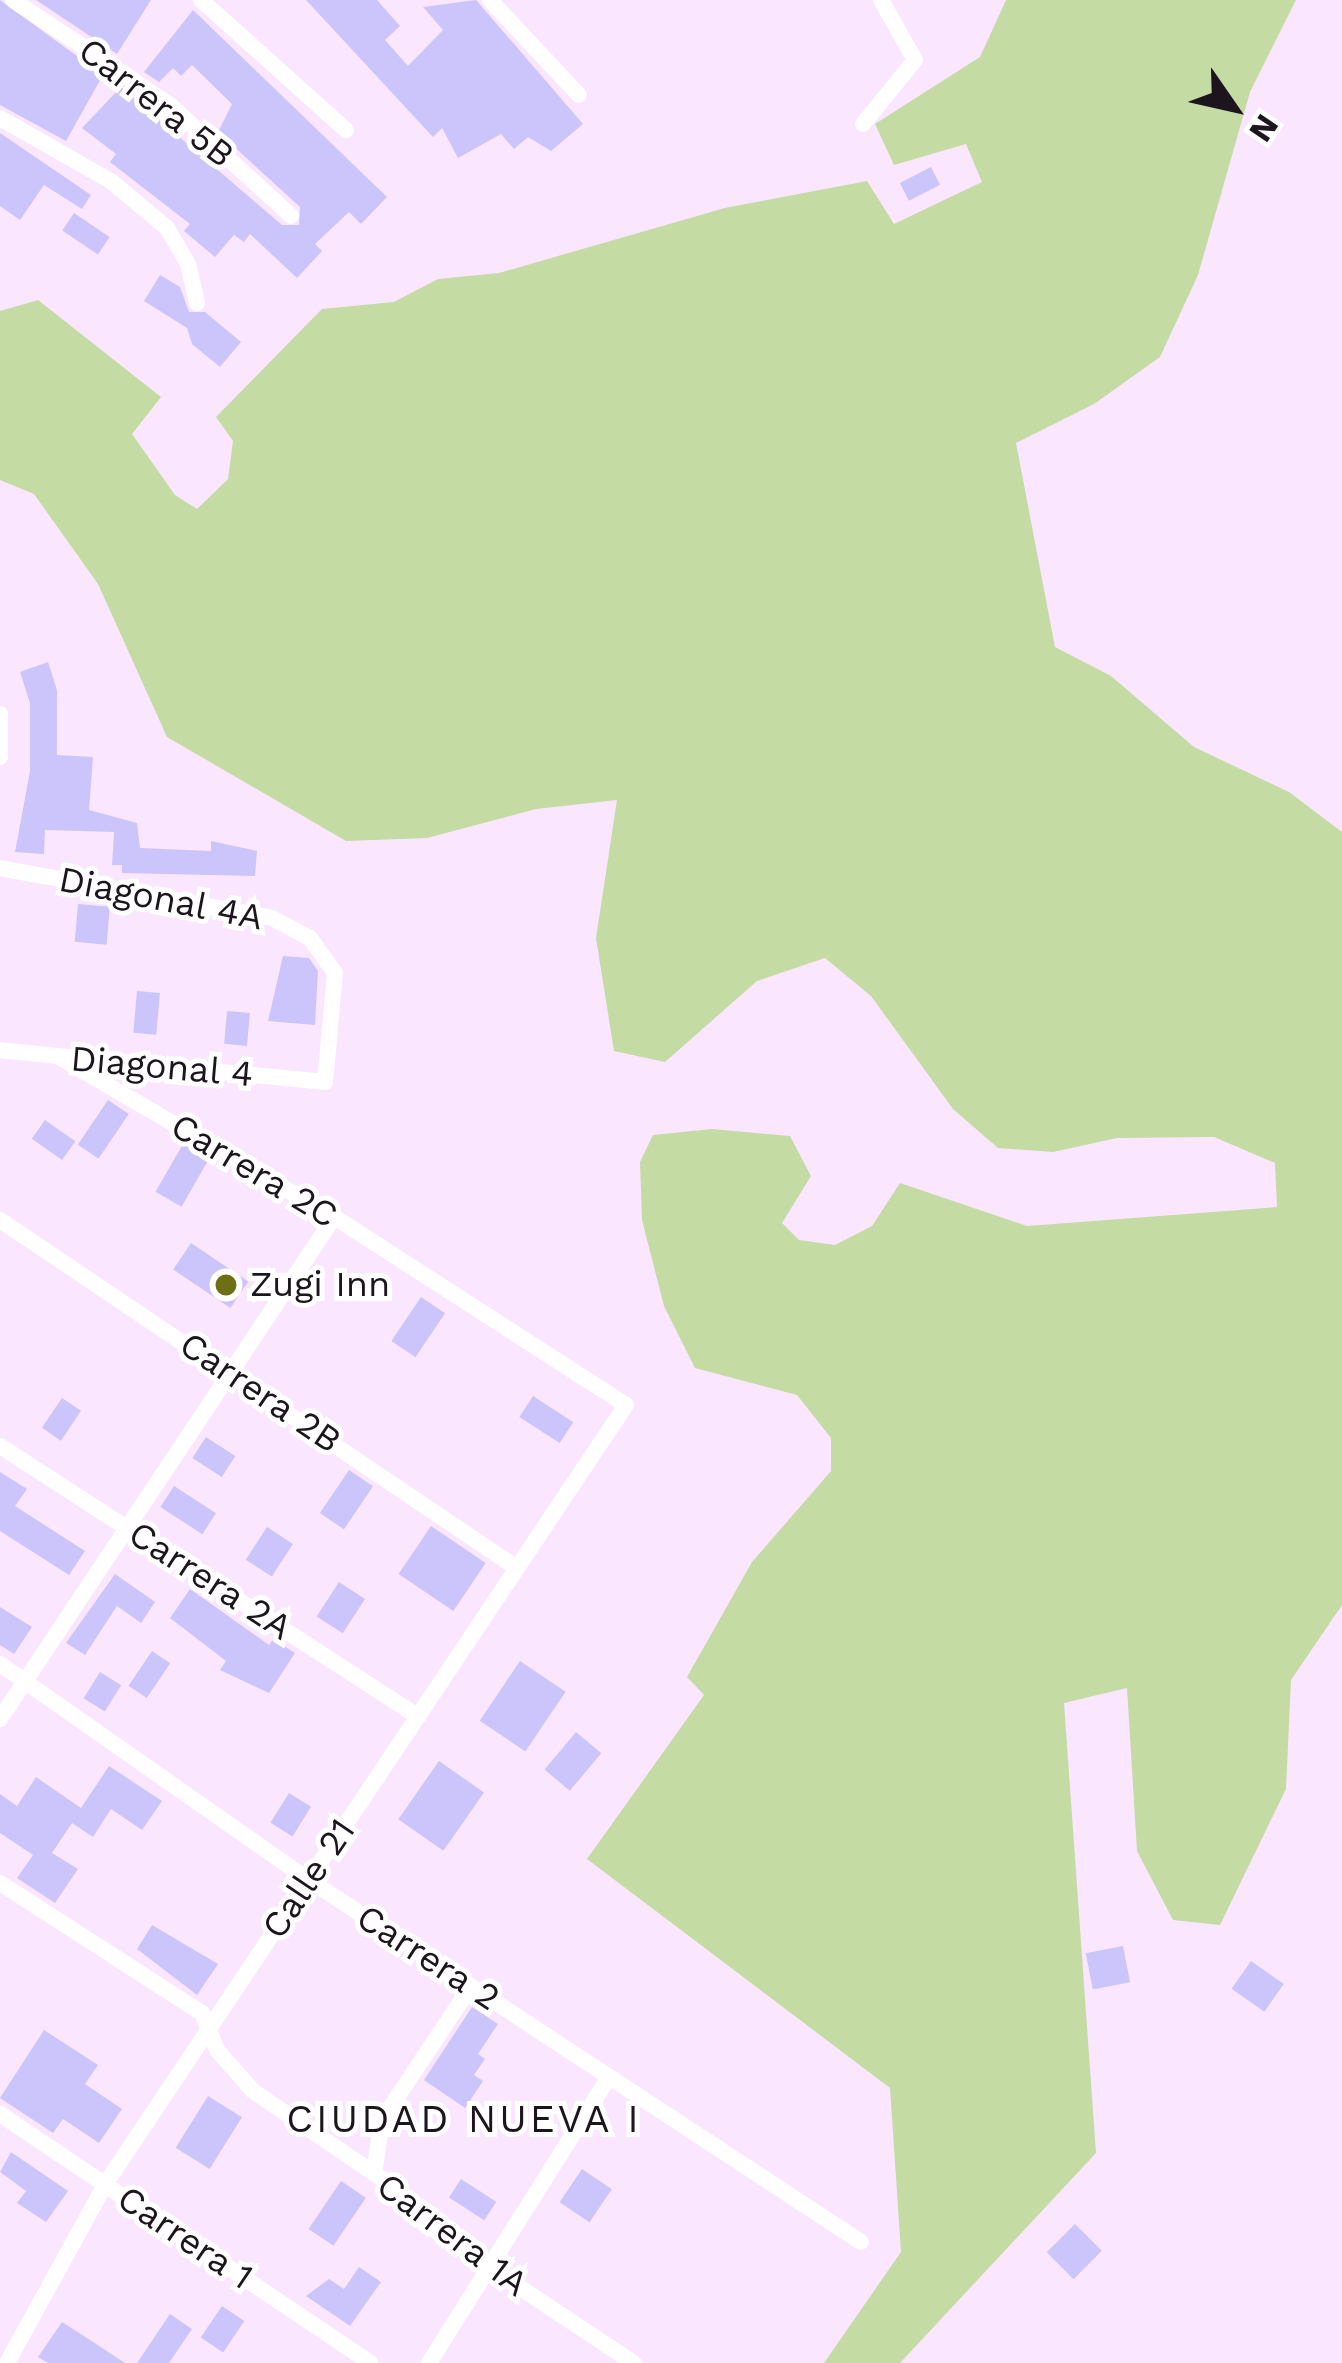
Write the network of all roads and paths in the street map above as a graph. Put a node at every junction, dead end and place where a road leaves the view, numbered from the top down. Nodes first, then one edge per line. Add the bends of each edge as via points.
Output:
1 (14, 0) edge
2 (201, 0) edge
3 (490, 0) edge
4 (881, 0) edge
5 (579, 95) dead end
6 (0, 118) edge
7 (863, 124) dead end
8 (346, 130) dead end
9 (291, 215) dead end
10 (197, 303) dead end
11 (0, 714) edge
12 (0, 757) edge
13 (0, 868) edge
14 (0, 1050) edge
15 (61, 1058) junction
16 (325, 1082) joint
17 (334, 1217) junction
18 (0, 1220) edge
19 (228, 1370) junction
20 (626, 1405) joint
21 (0, 1446) edge
22 (124, 1526) junction
23 (517, 1568) junction
24 (0, 1664) edge
25 (26, 1681) junction
26 (418, 1717) junction
27 (0, 1718) edge
28 (309, 1880) junction
29 (0, 1883) edge
30 (471, 1985) junction
31 (210, 2024) junction
32 (608, 2077) junction
33 (0, 2114) edge
34 (374, 2173) junction
35 (106, 2183) junction
36 (861, 2242) dead end
37 (491, 2269) junction
38 (8, 2363) edge
39 (370, 2363) edge
40 (429, 2363) edge
41 (634, 2363) edge

1 - 9 street, Carrera 5B via 170,105
2 - 8 street
3 - 5 street
4 - 7 street via 915,60
6 - 10 street via 112,182 167,228 188,264
11 - 12 street
13 - 16 street, Diagonal 4A via 272,917 310,938 335,973
14 - 15 street, Diagonal 4
15 - 16 street, Diagonal 4
15 - 17 street, Carrera 2C
17 - 19 street
17 - 20 street, Carrera 2C
18 - 19 street, Carrera 2B
19 - 22 street
19 - 23 street, Carrera 2B
20 - 23 street, Calle 21
21 - 22 street, Carrera 2A
22 - 25 street
22 - 26 street, Carrera 2A
23 - 26 street, Calle 21
24 - 25 street, Carrera 2
25 - 27 street
25 - 28 street, Carrera 2
26 - 28 street, Calle 21
28 - 30 street, Carrera 2
28 - 31 street, Calle 21
29 - 31 street, Carrera 1A
30 - 32 street, Carrera 2
30 - 34 street via 382,2120
31 - 34 street, Carrera 1A via 232,2073
31 - 35 street, Calle 21
32 - 36 street, Carrera 2
32 - 37 street
33 - 35 street, Carrera 1
34 - 37 street, Carrera 1A via 410,2212
35 - 38 street, Calle 21
35 - 39 street, Carrera 1
37 - 40 street
37 - 41 street, Carrera 1A

